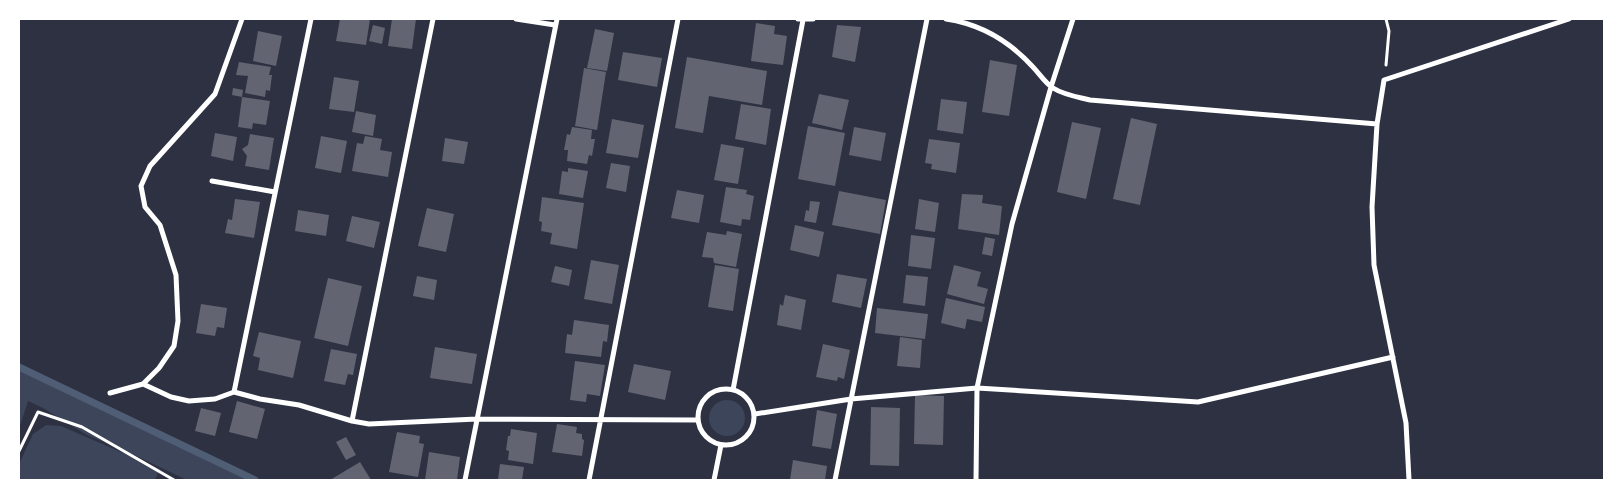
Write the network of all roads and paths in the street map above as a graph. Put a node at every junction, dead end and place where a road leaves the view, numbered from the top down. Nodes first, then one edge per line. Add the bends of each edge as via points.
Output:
1 (242, 19) edge
2 (311, 19) edge
3 (433, 19) edge
4 (516, 19) edge
5 (678, 19) edge
6 (800, 19) edge
7 (812, 19) edge
8 (927, 19) edge
9 (946, 19) edge
10 (1073, 19) edge
11 (1386, 19) edge
12 (1569, 19) edge
13 (556, 22) edge
14 (1384, 80) junction
15 (1051, 87) junction
16 (1377, 124) junction
17 (212, 181) dead end
18 (275, 192) junction
19 (1393, 357) junction
20 (143, 384) junction
21 (977, 388) junction
22 (733, 390) junction
23 (234, 392) junction
24 (110, 393) dead end
25 (851, 399) junction
26 (755, 414) junction
27 (477, 419) junction
28 (602, 420) junction
29 (698, 420) junction
30 (352, 421) junction
31 (720, 445) junction
32 (19, 451) edge
33 (174, 480) edge
34 (466, 480) edge
35 (589, 480) edge
36 (714, 480) edge
37 (835, 480) edge
38 (976, 480) edge
39 (1409, 480) edge

1 - 20 street via 215,94 150,166 141,186 145,207 160,225 176,275 178,321 174,346
2 - 18 street
3 - 30 street
4 - 13 street
5 - 28 street
6 - 7 street
6 - 22 street
8 - 25 street
9 - 15 street via 980,27 1011,45
10 - 15 street
11 - 14 path via 1389,31
12 - 14 street
13 - 27 street
14 - 16 street
15 - 16 street via 1090,100
15 - 21 street via 1012,224
16 - 19 street via 1372,207 1374,264
17 - 18 street
18 - 23 street
19 - 21 street via 1198,402
19 - 39 street via 1406,423
20 - 23 street via 190,402 215,399
20 - 24 street
21 - 25 street
21 - 38 street
22 - 26 street via 748,399
22 - 29 street via 715,391 708,396 698,411
23 - 30 street via 260,400 299,405
25 - 26 street
25 - 37 street
26 - 31 street via 751,431 745,439 738,444
27 - 28 street
27 - 30 street via 369,424
27 - 34 street
28 - 29 street
28 - 35 street
29 - 31 street via 705,436
31 - 36 street
32 - 33 path via 38,412 82,427

